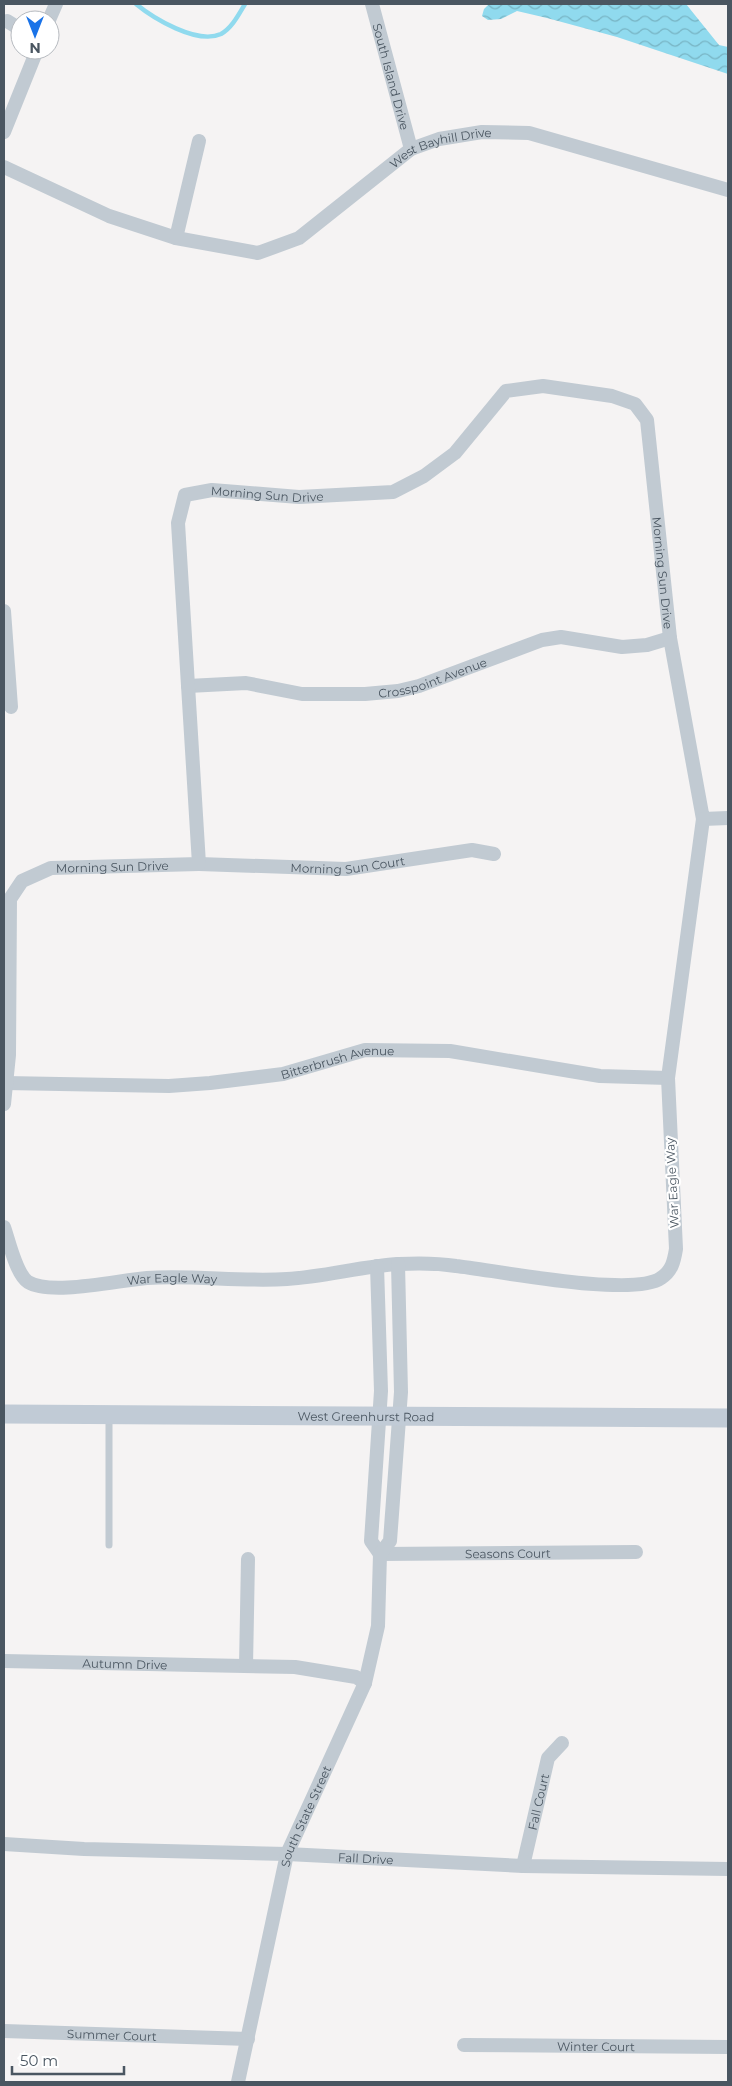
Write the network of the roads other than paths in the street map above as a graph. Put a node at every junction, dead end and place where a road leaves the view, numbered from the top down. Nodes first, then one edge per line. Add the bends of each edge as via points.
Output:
1 (372, 4) edge
2 (7, 21) dead end
3 (10, 23) edge
4 (33, 60) edge
5 (4, 132) edge
6 (199, 141) dead end
7 (411, 149) junction
8 (4, 167) edge
9 (728, 190) edge
10 (176, 238) junction
11 (4, 611) edge
12 (670, 638) junction
13 (188, 686) junction
14 (11, 707) dead end
15 (728, 818) edge
16 (703, 819) junction
17 (494, 854) dead end
18 (199, 864) junction
19 (668, 1078) junction
20 (5, 1083) junction
21 (4, 1104) edge
22 (4, 1227) edge
23 (398, 1264) junction
24 (377, 1266) junction
25 (4, 1414) edge
26 (109, 1414) junction
27 (379, 1416) junction
28 (399, 1416) junction
29 (728, 1418) edge
30 (109, 1545) dead end
31 (636, 1552) dead end
32 (380, 1554) junction
33 (248, 1559) dead end
34 (4, 1662) edge
35 (246, 1666) junction
36 (364, 1683) junction
37 (562, 1744) dead end
38 (4, 1844) edge
39 (287, 1854) junction
40 (523, 1866) junction
41 (728, 1869) edge
42 (4, 2031) edge
43 (248, 2039) junction
44 (464, 2045) dead end
45 (728, 2047) edge
46 (238, 2082) edge

1 - 7 street, South Island Drive
2 - 3 street
4 - 5 street
6 - 10 street
7 - 9 street, West Bayhill Drive via 439,139 482,132 529,133
7 - 10 street, West Bayhill Drive via 299,238 258,254
8 - 10 street, West Bayhill Drive via 109,216
11 - 14 street
12 - 13 street, Crosspoint Avenue via 647,645 622,647 561,637 542,640 398,691 302,694 246,682
12 - 13 street, Morning Sun Drive via 647,420 635,404 620,399 543,386 506,390 455,453 424,476 393,492 299,497 212,490 186,495 178,523
12 - 16 street, Morning Sun Drive
13 - 18 street, Morning Sun Drive
15 - 16 street
16 - 19 street, War Eagle Way
17 - 18 street, Morning Sun Court via 472,850 346,869
18 - 20 street, Morning Sun Drive via 51,868 22,880 10,899 9,1055
19 - 20 street, Bitterbrush Avenue via 600,1076 450,1052 365,1050 283,1074 210,1083 169,1086
19 - 23 street, War Eagle Way via 676,1249 674,1263 660,1279 635,1284 601,1284 455,1266
20 - 21 street, Morning Sun Drive
22 - 24 street, War Eagle Way via 18,1268 26,1280 38,1286 55,1288 149,1278 288,1279
23 - 24 street, War Eagle Way
23 - 28 street
24 - 27 street
25 - 26 main road, West Greenhurst Road
26 - 27 main road, West Greenhurst Road
26 - 30 lane
27 - 28 main road, West Greenhurst Road
27 - 32 street, South State Street via 371,1542
28 - 29 main road, West Greenhurst Road
28 - 32 street, South State Street via 390,1542
31 - 32 street, Seasons Court
32 - 36 street, South State Street via 378,1626
33 - 35 street
34 - 35 street, Autumn Drive
35 - 36 street, Autumn Drive via 294,1666 356,1677
36 - 39 street, South State Street
37 - 40 street, Fall Court via 548,1758
38 - 39 street, Fall Drive
39 - 40 street, Fall Drive
39 - 43 street, South State Street
40 - 41 street, Fall Drive
42 - 43 street, Summer Court
43 - 46 street, South State Street
44 - 45 street, Winter Court

